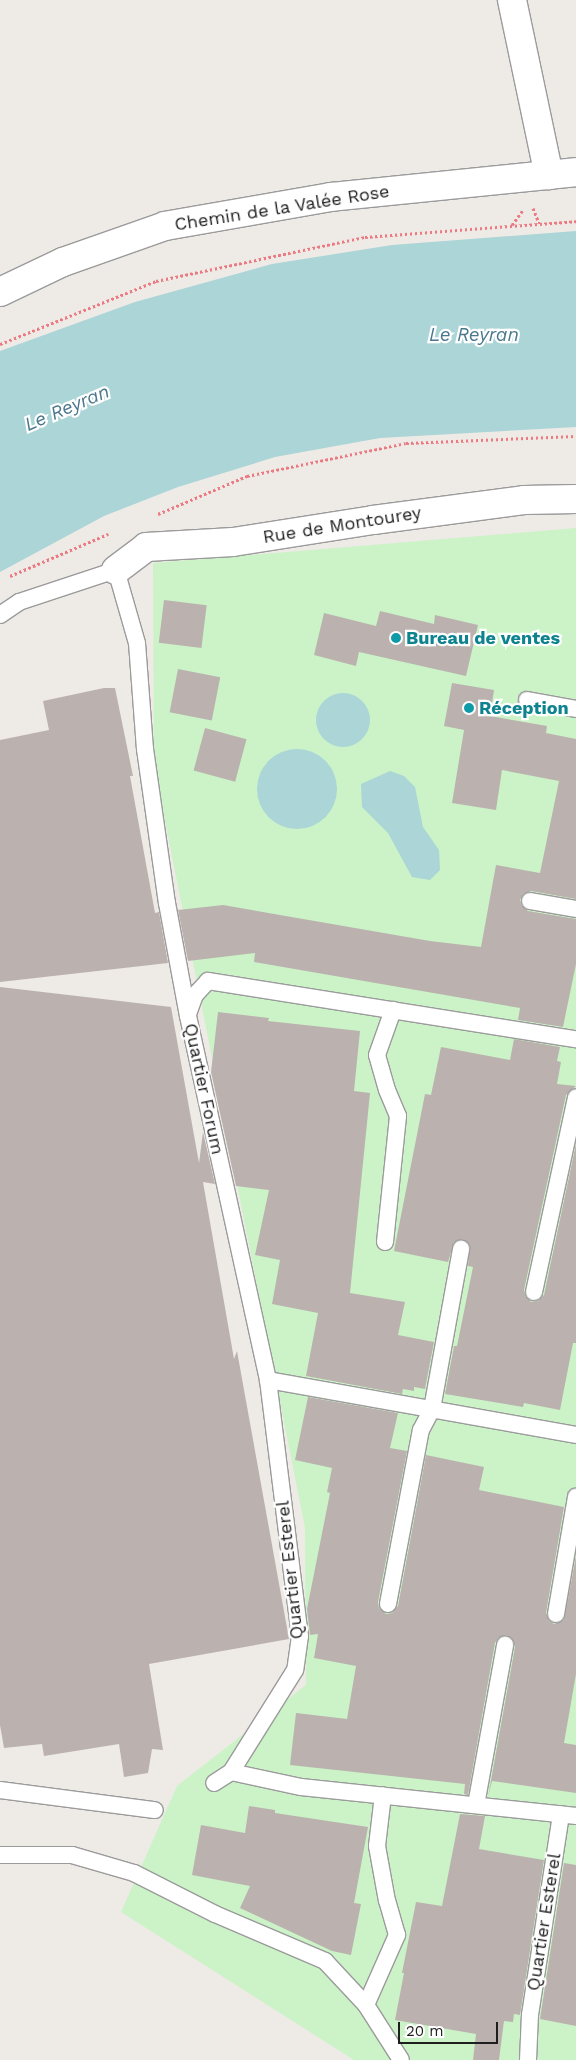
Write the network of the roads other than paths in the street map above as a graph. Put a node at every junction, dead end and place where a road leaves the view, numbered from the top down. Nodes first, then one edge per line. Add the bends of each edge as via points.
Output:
1 (512, 0) edge
2 (576, 172) edge
3 (549, 175) junction
4 (0, 292) edge
5 (576, 499) edge
6 (116, 570) junction
7 (0, 615) edge
8 (527, 700) dead end
9 (576, 709) edge
10 (530, 901) dead end
11 (576, 909) edge
12 (393, 1010) junction
13 (188, 1016) junction
14 (576, 1039) edge
15 (576, 1097) edge
16 (230, 1209) joint
17 (385, 1242) dead end
18 (460, 1249) dead end
19 (534, 1292) dead end
20 (268, 1380) junction
21 (432, 1409) junction
22 (576, 1435) edge
23 (576, 1497) edge
24 (388, 1604) dead end
25 (556, 1614) dead end
26 (505, 1645) dead end
27 (230, 1772) junction
28 (214, 1783) dead end
29 (0, 1790) edge
30 (383, 1795) junction
31 (476, 1805) junction
32 (155, 1810) dead end
33 (569, 1815) edge
34 (0, 1855) edge
35 (366, 2005) junction
36 (401, 2060) edge
37 (528, 2060) edge

1 - 3 street
2 - 3 street, Chemin de la Valée Rose
3 - 4 street, Chemin de la Valée Rose via 331,197 166,226 63,262
5 - 6 street, Rue de Montourey via 524,500 233,542 146,547
6 - 7 lane via 19,602
6 - 13 lane via 137,643 147,759 167,903
8 - 9 lane
10 - 11 lane
12 - 13 lane, Quartier Forum via 208,981 195,994
12 - 14 lane, Quartier Forum
12 - 17 lane via 377,1055 398,1116
13 - 16 lane, Quartier Forum
15 - 19 lane
16 - 20 lane, Quartier Esterel
18 - 21 lane
20 - 21 lane
20 - 27 lane, Quartier Esterel via 300,1636 295,1670
21 - 22 lane
21 - 24 lane via 421,1430
23 - 25 lane
26 - 31 lane
27 - 28 lane, Quartier Esterel
27 - 30 lane, Quartier Esterel via 301,1787
29 - 32 lane
30 - 31 lane, Quartier Esterel
30 - 35 lane via 377,1846 397,1935
31 - 33 lane, Quartier Esterel
33 - 37 lane, Quartier Esterel via 530,2015
34 - 35 lane via 72,1855 134,1873 215,1914 325,1961
35 - 36 lane

